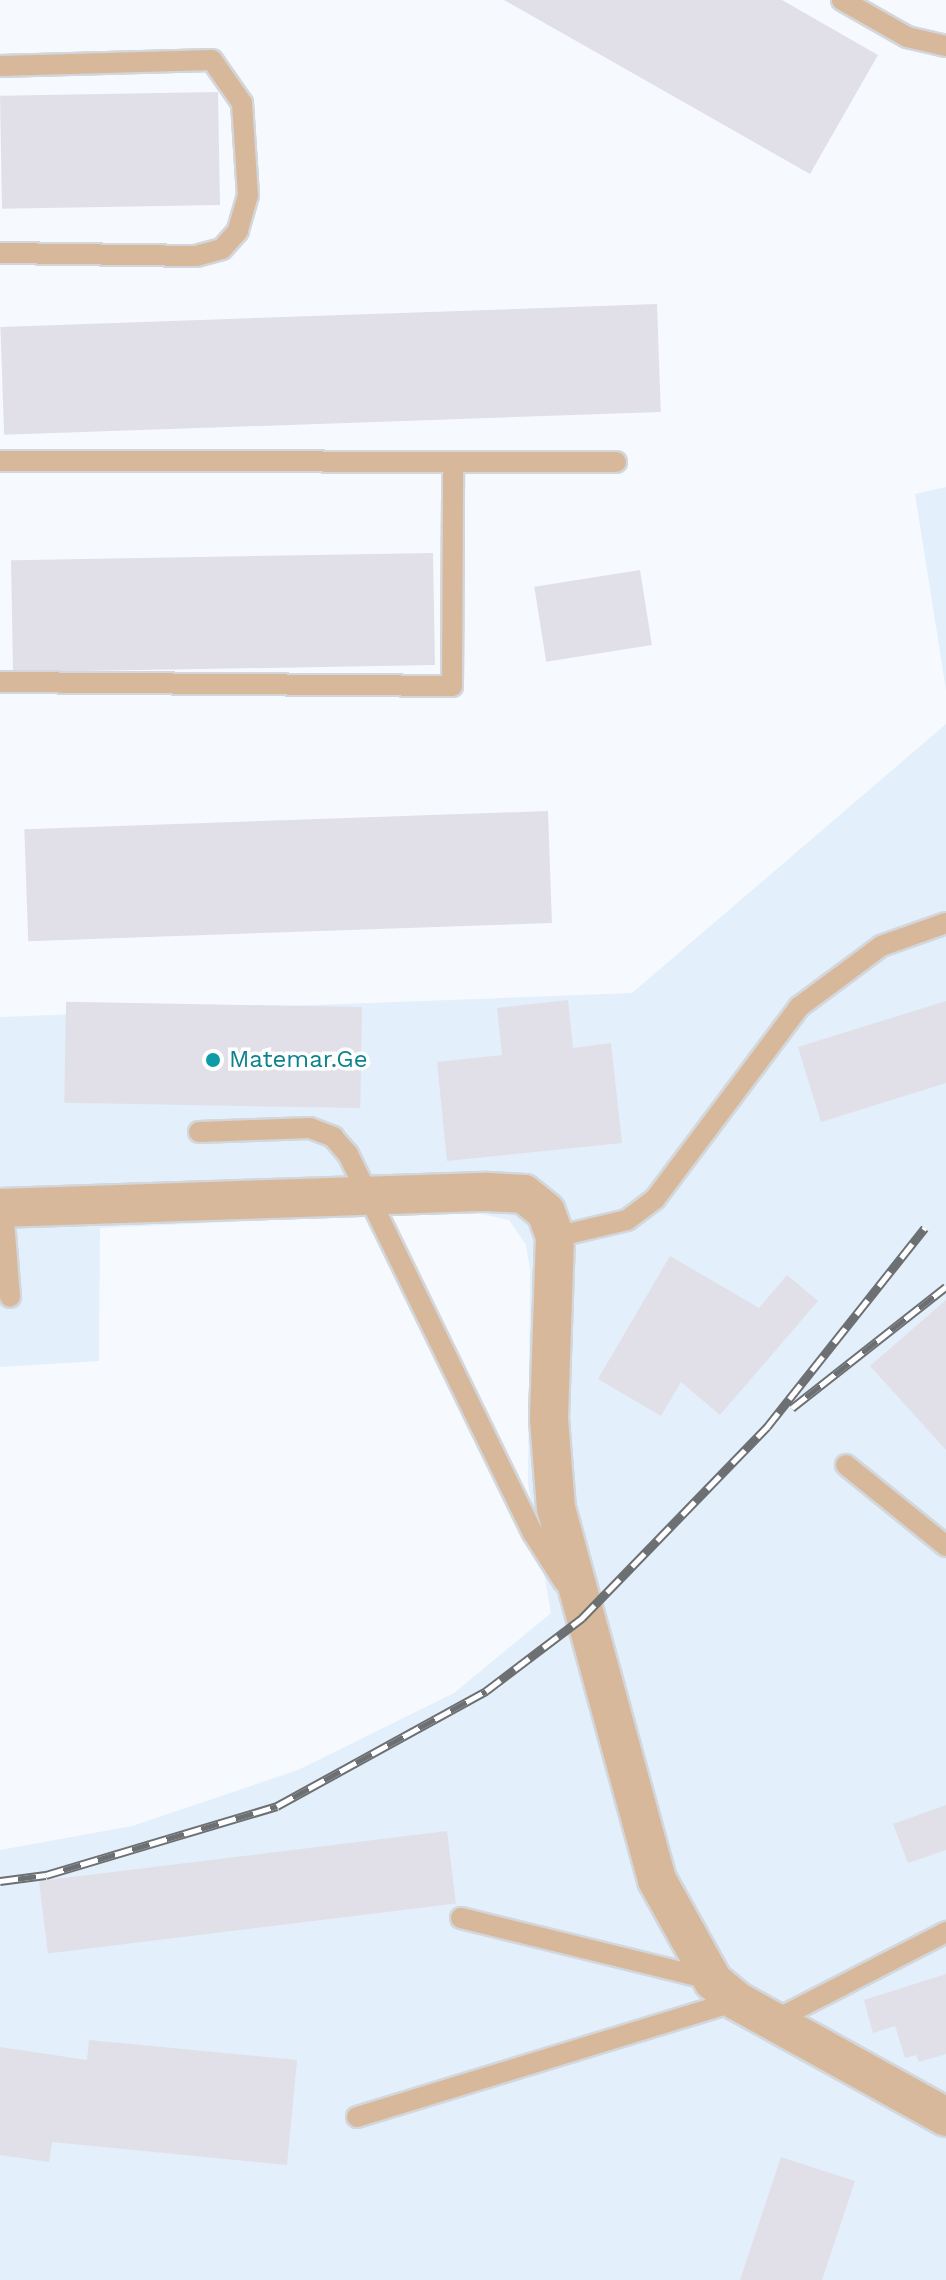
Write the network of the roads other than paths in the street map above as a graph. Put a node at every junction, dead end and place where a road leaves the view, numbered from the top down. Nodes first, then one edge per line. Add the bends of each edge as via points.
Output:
1 (842, 0) edge
2 (946, 46) edge
3 (0, 66) edge
4 (0, 253) edge
5 (0, 461) edge
6 (453, 462) junction
7 (616, 462) dead end
8 (0, 682) edge
9 (946, 923) edge
10 (199, 1132) dead end
11 (374, 1196) junction
12 (2, 1208) edge
13 (555, 1237) junction
14 (10, 1297) dead end
15 (846, 1465) dead end
16 (946, 1546) edge
17 (579, 1605) junction
18 (461, 1918) dead end
19 (946, 1932) edge
20 (725, 1991) junction
21 (773, 2021) junction
22 (357, 2117) dead end
23 (946, 2117) edge

1 - 2 lane via 907,37
3 - 4 lane via 212,60 232,79 242,103 248,195 238,231 222,249 196,256
5 - 6 lane
6 - 7 lane
6 - 8 lane via 452,686
9 - 13 lane via 881,946 799,1007 655,1199 627,1220
10 - 11 lane via 310,1128 333,1137
11 - 12 street
11 - 13 street via 524,1194 546,1212
11 - 17 lane via 533,1533
12 - 14 lane
13 - 17 street via 549,1419 556,1508
15 - 16 lane
17 - 20 street via 657,1880
18 - 20 lane
19 - 21 lane
20 - 21 street
20 - 22 lane
21 - 23 street

